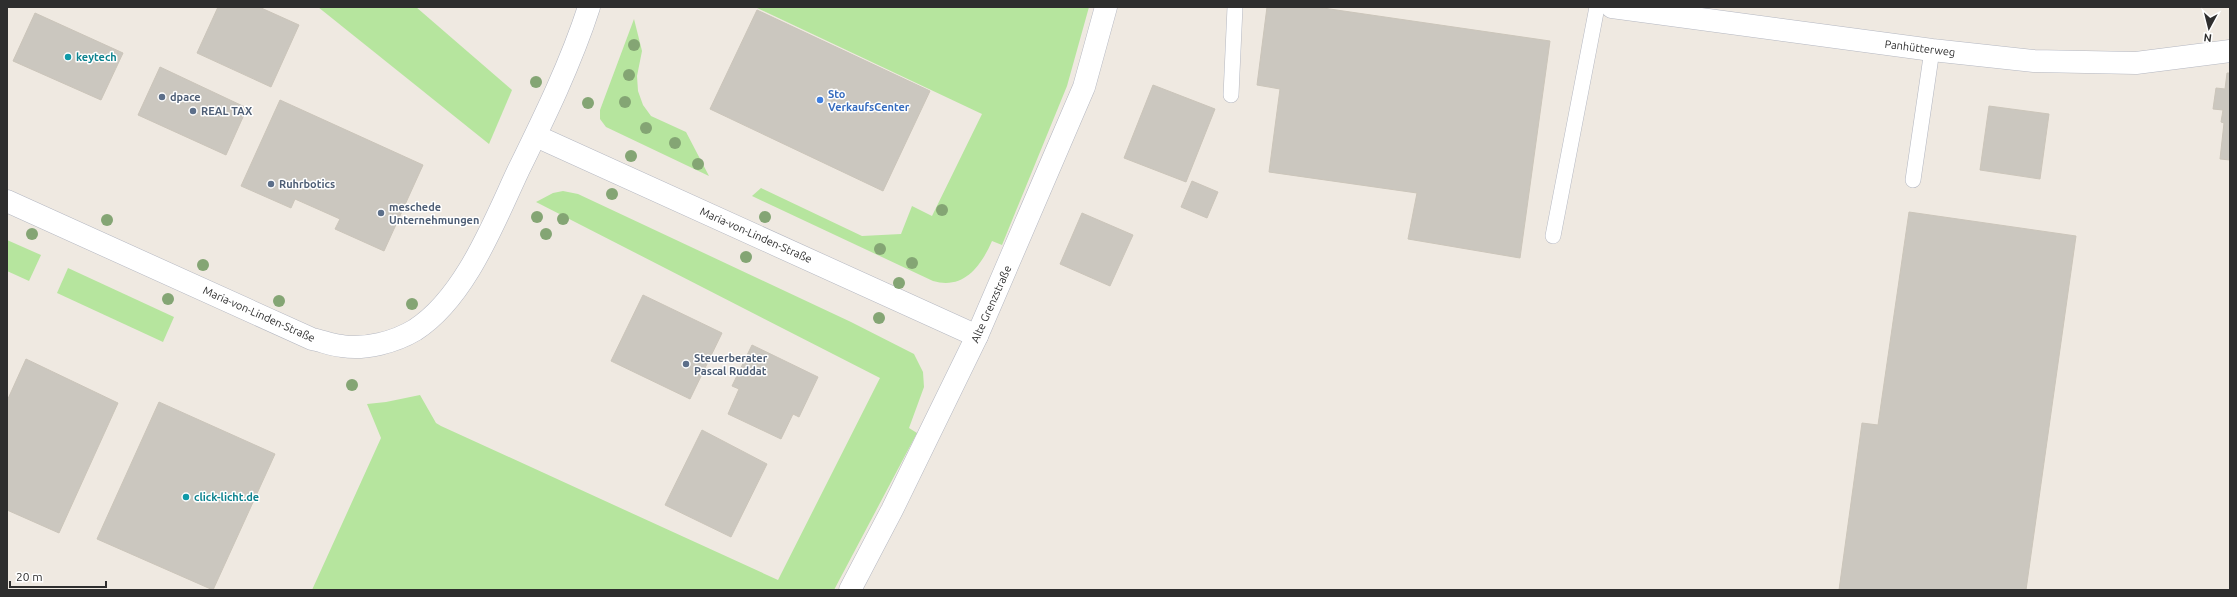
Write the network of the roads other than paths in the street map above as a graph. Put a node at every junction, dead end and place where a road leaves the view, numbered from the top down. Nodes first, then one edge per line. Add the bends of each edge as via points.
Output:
1 (590, 7) edge
2 (1106, 7) edge
3 (1235, 7) edge
4 (1597, 7) edge
5 (1612, 7) edge
6 (1932, 50) junction
7 (2230, 51) edge
8 (1231, 94) dead end
9 (536, 136) junction
10 (1913, 180) dead end
11 (7, 201) edge
12 (1554, 236) dead end
13 (977, 336) junction
14 (850, 590) edge

1 - 9 street, Maria-von-Linden-Straße
2 - 13 street, Alte Grenzstraße via 1084,87
3 - 8 lane
4 - 12 lane
5 - 6 street, Panhütterweg
6 - 7 street, Panhütterweg via 2034,61 2136,63
6 - 10 lane
9 - 11 street, Maria-von-Linden-Straße via 484,245 465,276 431,316 415,330 372,345 343,347 312,339
9 - 13 street, Maria-von-Linden-Straße
13 - 14 street, Alte Grenzstraße

